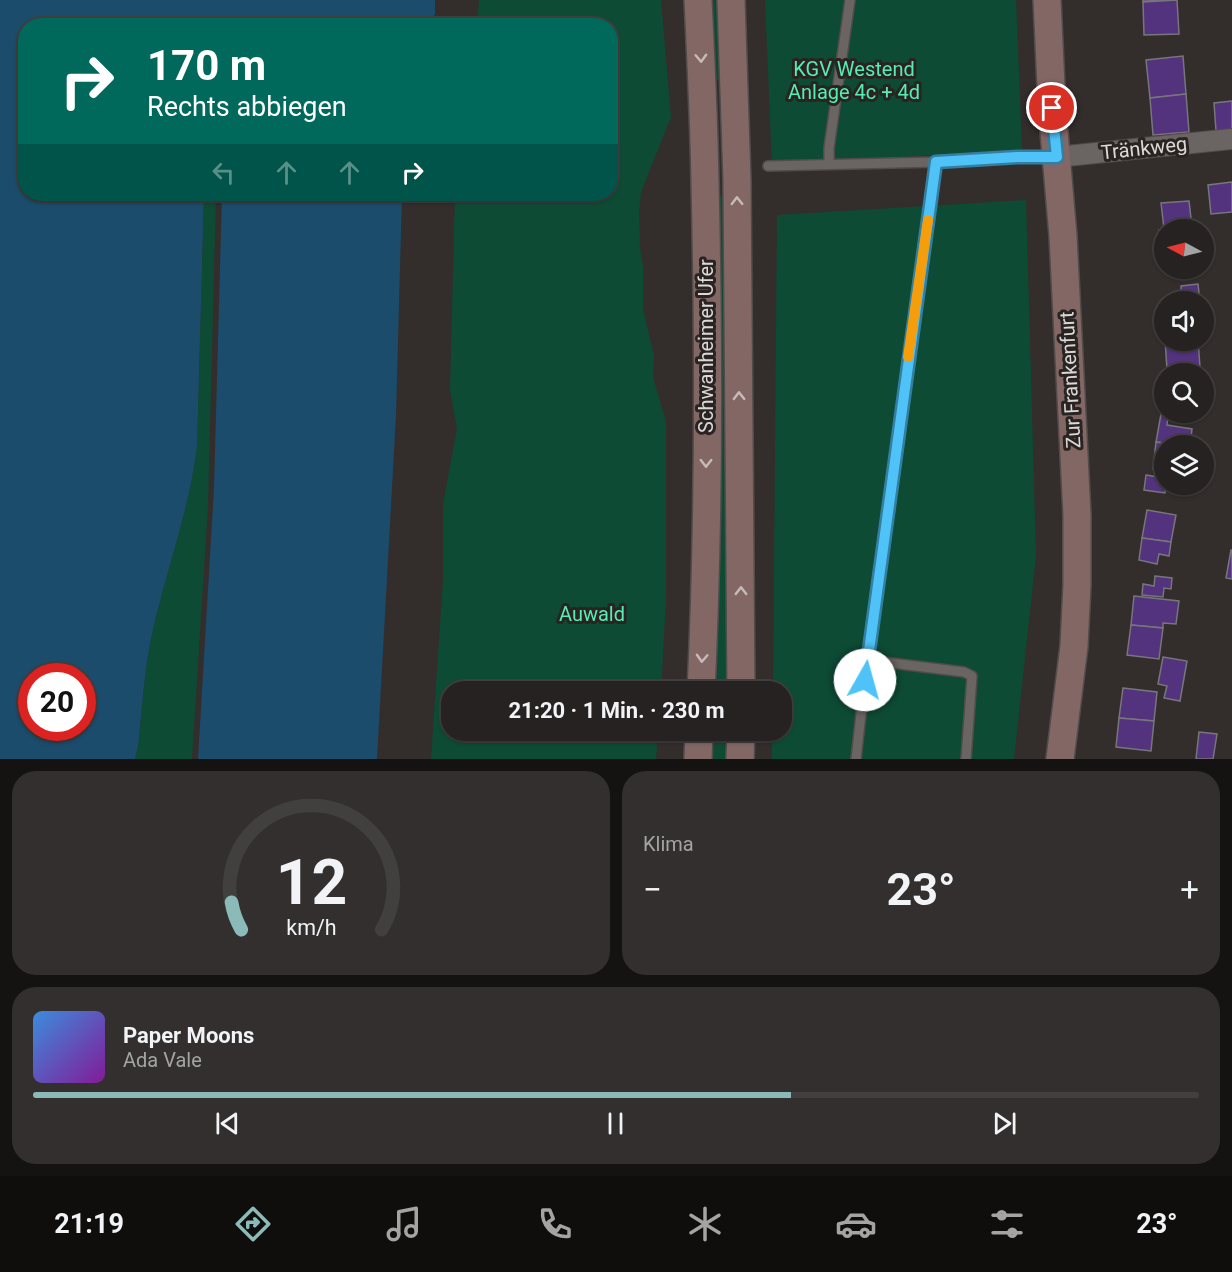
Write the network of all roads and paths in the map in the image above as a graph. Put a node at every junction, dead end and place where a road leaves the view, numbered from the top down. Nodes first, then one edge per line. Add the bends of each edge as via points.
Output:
1 (698, 0) edge
2 (730, 0) edge
3 (850, 0) edge
4 (1047, 0) edge
5 (1232, 139) edge
6 (1057, 157) junction
7 (936, 162) junction
8 (829, 164) junction
9 (768, 166) dead end
10 (867, 660) junction
11 (701, 681) edge
12 (741, 681) edge
13 (699, 741) edge
14 (741, 741) edge
15 (698, 759) edge
16 (740, 759) edge
17 (856, 759) edge
18 (966, 759) edge
19 (1060, 759) edge

1 -> 11 main road, Schwanheimer Ufer via 707,346
12 -> 2 main road, Schwanheimer Ufer via 737,180
3 - 8 lane
4 - 6 main road, Zur Frankenfurt
5 - 6 street, Tränkweg
6 - 7 lane
6 - 19 main road, Zur Frankenfurt via 1077,515 1074,645
7 - 8 lane
7 - 10 lane
8 - 9 lane
10 - 17 lane
10 - 18 lane via 972,676
13 - 15 main road
14 - 16 main road

